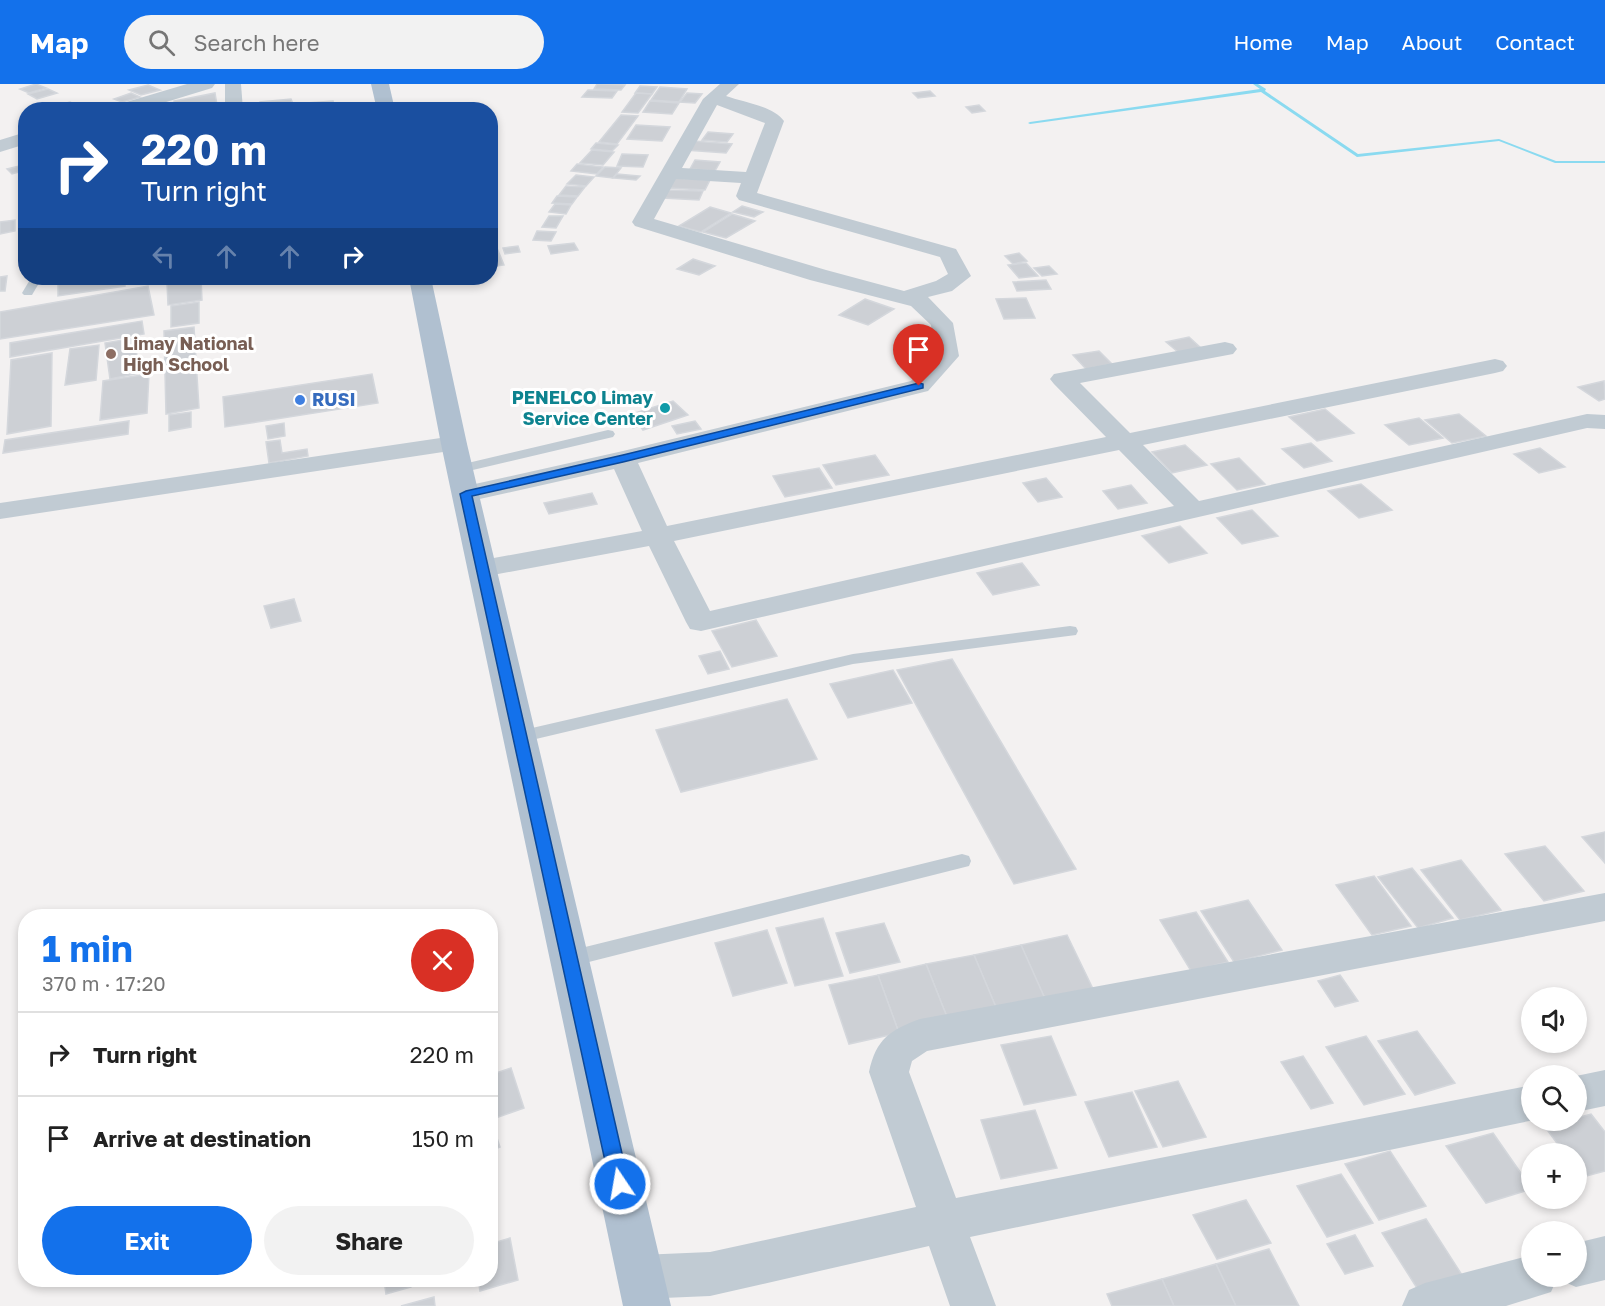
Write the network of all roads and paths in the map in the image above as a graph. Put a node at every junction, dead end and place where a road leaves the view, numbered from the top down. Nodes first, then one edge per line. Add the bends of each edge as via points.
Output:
1 (206, 84) edge
2 (233, 84) edge
3 (380, 84) edge
4 (722, 91) edge
5 (146, 102) edge
6 (234, 102) edge
7 (384, 102) edge
8 (18, 140) edge
9 (0, 146) edge
10 (670, 173) junction
11 (753, 178) junction
12 (32, 285) edge
13 (421, 285) edge
14 (28, 293) dead end
15 (906, 297) junction
16 (1225, 349) dead end
17 (1495, 366) dead end
18 (1605, 422) edge
19 (608, 434) dead end
20 (1124, 440) junction
21 (623, 459) junction
22 (460, 469) junction
23 (0, 511) edge
24 (1194, 511) junction
25 (658, 536) junction
26 (482, 568) junction
27 (1070, 631) dead end
28 (519, 737) junction
29 (962, 861) dead end
30 (1605, 907) edge
31 (569, 959) junction
32 (1605, 1088) edge
33 (1587, 1092) edge
34 (1521, 1105) edge
35 (942, 1222) junction
36 (1605, 1258) edge
37 (1587, 1262) edge
38 (1521, 1280) edge
39 (644, 1291) edge
40 (973, 1306) edge
41 (1425, 1306) edge

1 - 5 street
2 - 6 street
3 - 7 main road
4 - 10 street
4 - 11 street via 775,121
8 - 9 street
10 - 11 street
10 - 15 street via 642,222
11 - 15 street via 746,196 949,253 960,276 944,286
12 - 14 lane
13 - 22 main road
15 - 21 street via 919,301 942,323 947,356 919,386
16 - 20 street via 1062,379
17 - 20 street
18 - 24 street via 1587,421
19 - 22 lane
20 - 24 street
20 - 25 street
21 - 22 street
21 - 25 street
22 - 23 street
22 - 26 main road
24 - 25 street via 701,622
25 - 26 street
26 - 28 main road
27 - 28 lane via 853,659
28 - 31 main road
29 - 31 lane
30 - 35 street via 920,1036 903,1044 892,1054 889,1072
31 - 39 main road
32 - 33 street
34 - 35 street
35 - 39 street
35 - 40 street
36 - 37 street
38 - 41 street

